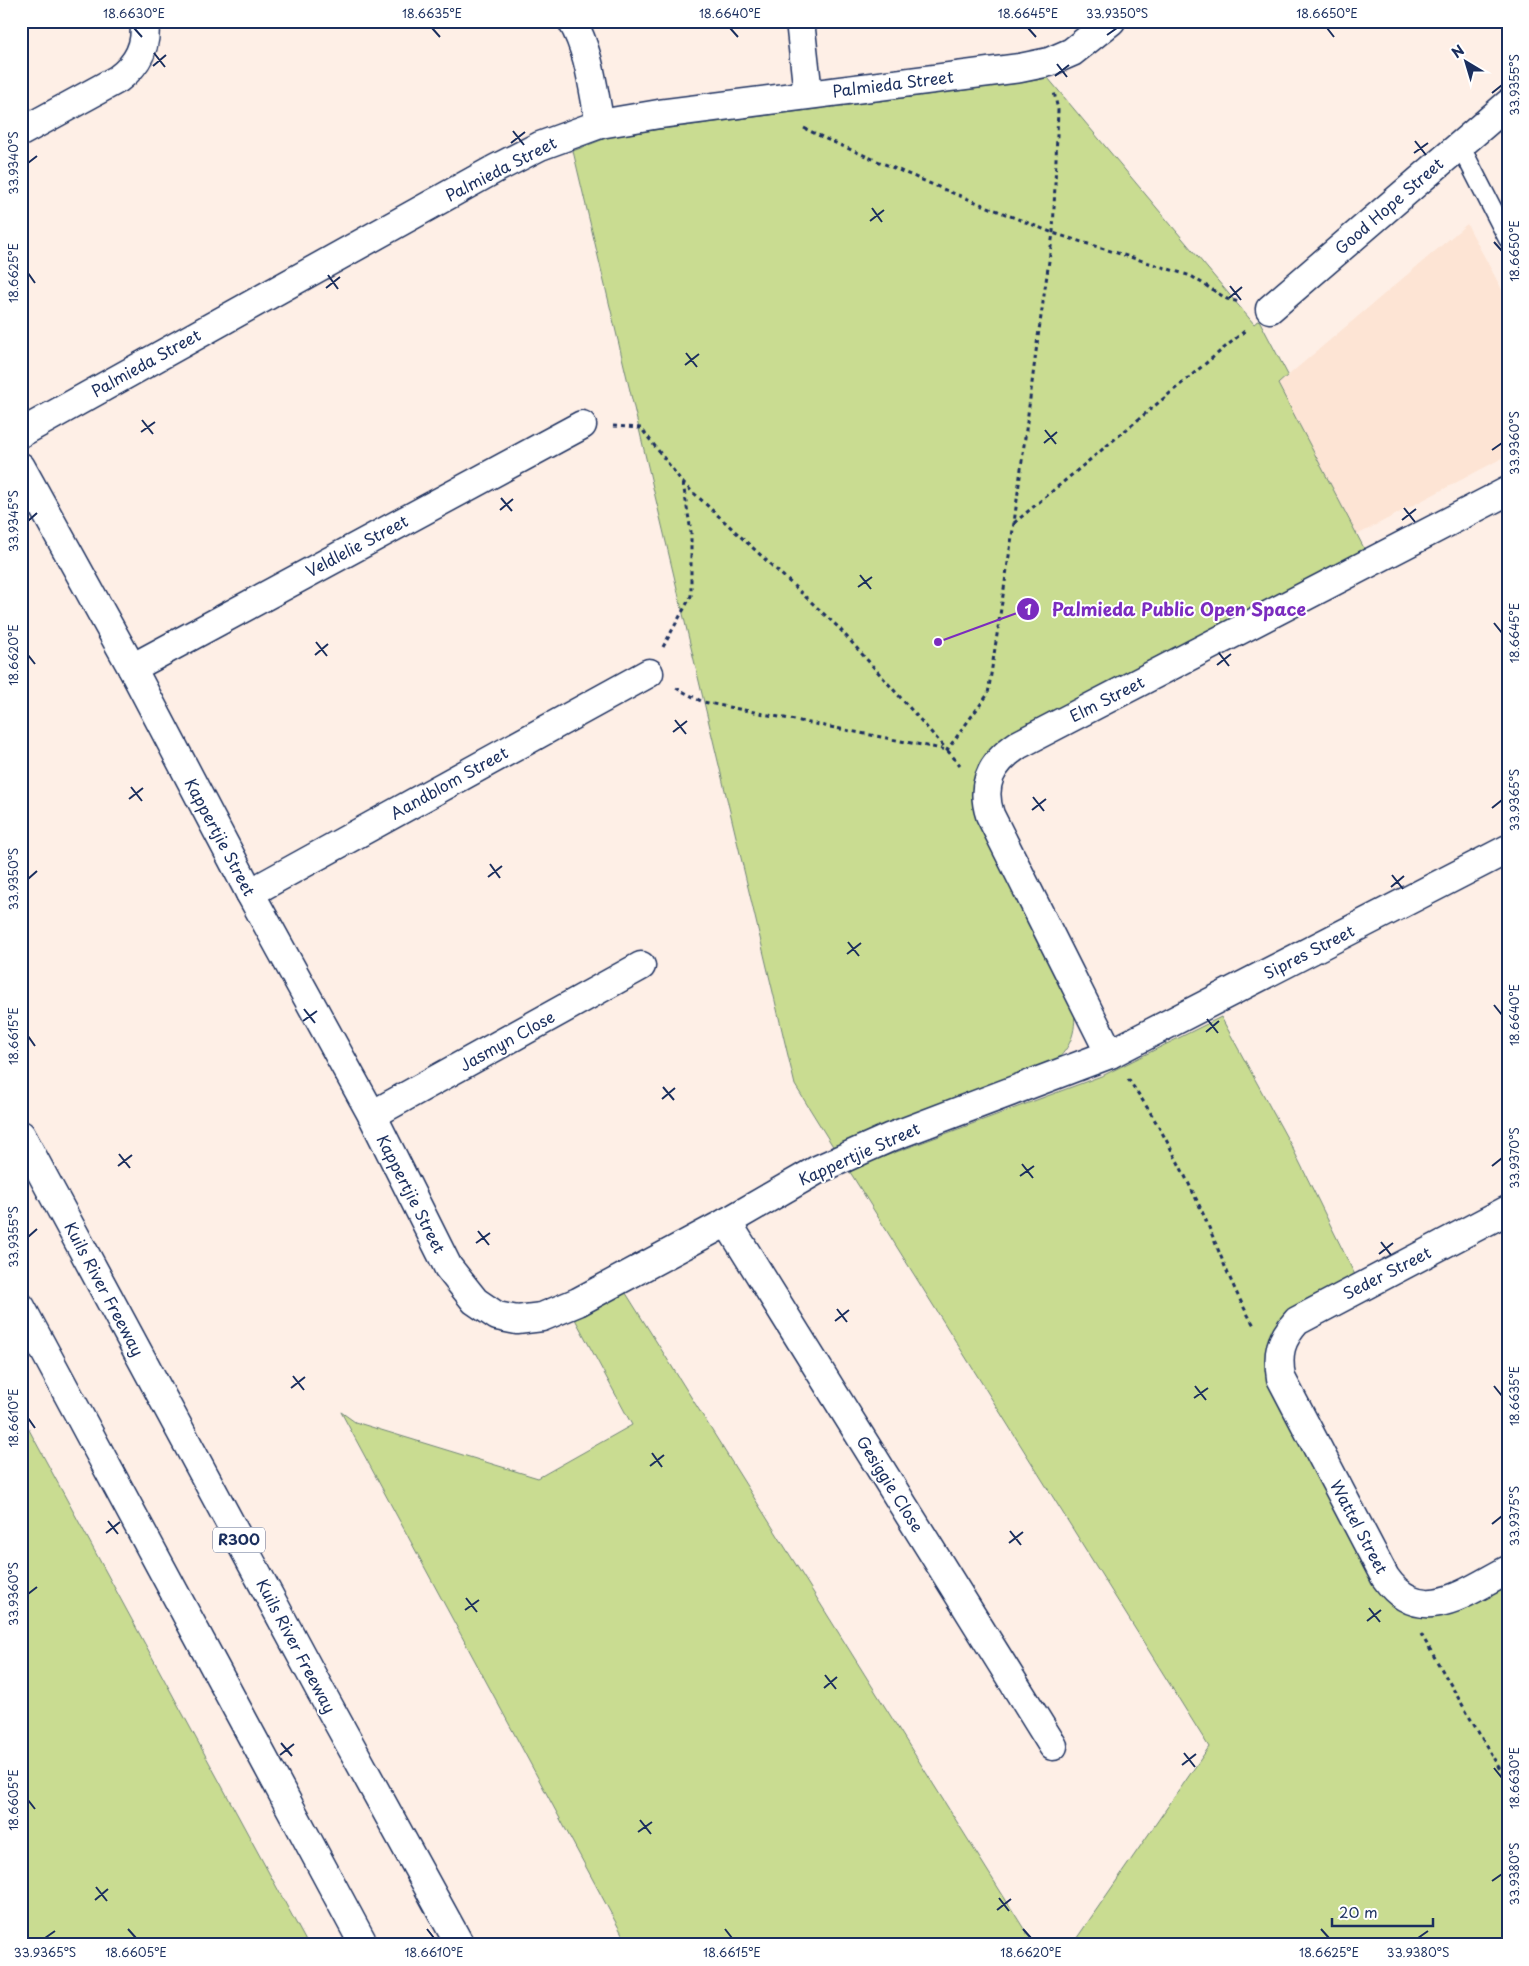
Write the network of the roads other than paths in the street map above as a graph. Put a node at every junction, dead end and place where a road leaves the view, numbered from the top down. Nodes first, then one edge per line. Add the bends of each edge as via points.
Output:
1 (144, 21) edge
2 (572, 21) edge
3 (800, 21) edge
4 (1111, 21) edge
5 (808, 94) junction
6 (1508, 104) edge
7 (600, 124) junction
8 (21, 132) edge
9 (1460, 145) junction
10 (1508, 239) edge
11 (1270, 309) road end
12 (582, 424) road end
13 (21, 433) edge
14 (21, 467) edge
15 (1508, 492) edge
16 (132, 668) junction
17 (649, 673) road end
18 (1508, 849) edge
19 (250, 893) junction
20 (642, 966) dead end
21 (1110, 1054) junction
22 (372, 1116) junction
23 (21, 1135) edge
24 (1508, 1210) edge
25 (727, 1222) junction
26 (21, 1307) edge
27 (1279, 1356) joint
28 (1508, 1570) edge
29 (1054, 1746) dead end
30 (364, 1945) edge
31 (460, 1945) edge

1 - 8 main road via 144,43 130,70 118,80
2 - 7 main road via 588,62
3 - 5 main road
4 - 5 main road, Palmieda Street via 1072,52 1049,62
5 - 7 main road, Palmieda Street
6 - 9 main road, Good Hope Street
7 - 13 main road, Palmieda Street via 540,146 495,169
9 - 10 lane
9 - 11 main road, Good Hope Street
12 - 16 main road, Veldlelie Street
14 - 16 main road, Kappertjie Street
15 - 21 main road, Elm Street via 1018,745 995,764 986,798 990,815
16 - 19 main road, Kappertjie Street
17 - 19 main road, Aandblom Street
18 - 21 main road, Sipres Street
19 - 22 main road, Kappertjie Street
20 - 22 main road, Jasmyn Close
21 - 25 main road, Kappertjie Street via 892,1137 818,1170
22 - 25 main road, Kappertjie Street via 448,1267 474,1301 497,1316 516,1320 542,1317 578,1302
23 - 31 main road, Kuils River Freeway / R300
24 - 27 main road, Seder Street via 1311,1312 1286,1334
25 - 29 main road, Gesiggie Close
26 - 30 main road
27 - 28 main road, Wattel Street via 1281,1378 1385,1577 1396,1591 1408,1599 1436,1604

